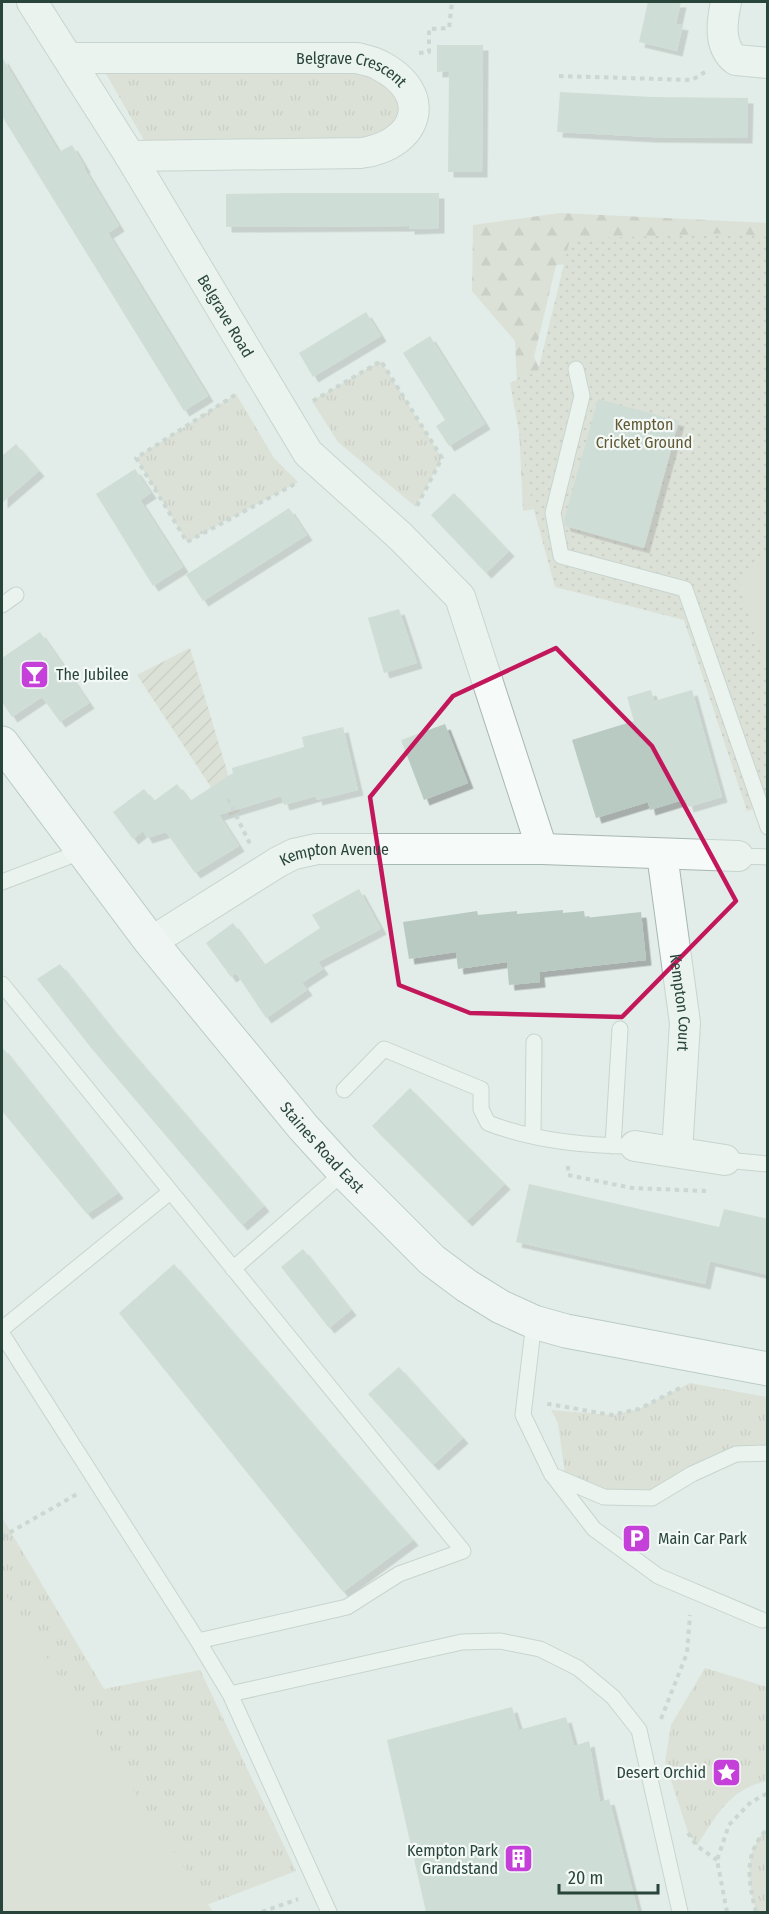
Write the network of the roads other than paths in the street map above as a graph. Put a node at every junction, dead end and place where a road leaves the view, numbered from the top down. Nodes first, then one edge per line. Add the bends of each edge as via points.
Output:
1 (32, 2) edge
2 (726, 2) edge
3 (69, 58) junction
4 (768, 63) edge
5 (130, 156) junction
6 (576, 369) dead end
7 (16, 595) dead end
8 (2, 605) edge
9 (2, 743) edge
10 (768, 827) edge
11 (542, 849) junction
12 (83, 851) junction
13 (662, 855) junction
14 (738, 856) joint
15 (768, 857) edge
16 (2, 882) edge
17 (151, 942) junction
18 (2, 984) edge
19 (620, 1029) dead end
20 (534, 1042) dead end
21 (344, 1090) dead end
22 (533, 1135) junction
23 (624, 1146) junction
24 (677, 1152) junction
25 (725, 1160) joint
26 (768, 1164) edge
27 (344, 1172) junction
28 (170, 1192) junction
29 (233, 1269) junction
30 (534, 1322) junction
31 (2, 1329) edge
32 (2, 1334) edge
33 (768, 1369) edge
34 (768, 1453) edge
35 (552, 1475) junction
36 (762, 1620) dead end
37 (198, 1641) junction
38 (230, 1694) junction
39 (329, 1912) edge
40 (680, 1912) edge

1 - 3 street, Belgrave Road
2 - 4 street via 723,39 731,57 743,62
3 - 5 street, Belgrave Road
3 - 5 street, Belgrave Crescent via 357,58 379,64 394,75 409,91 414,107 410,127 378,151
5 - 11 street, Belgrave Road via 308,453 400,536 460,597
6 - 10 lane via 582,396 553,513 561,556 685,589
7 - 8 lane
9 - 12 highway, Staines Road East
11 - 13 street, Kempton Avenue
11 - 17 street, Kempton Avenue via 317,849 294,854
12 - 16 lane
12 - 17 highway, Staines Road East
13 - 14 street, Kempton Avenue
13 - 24 street, Kempton Court via 685,1023
14 - 15 lane
17 - 27 highway, Staines Road East
18 - 28 lane
19 - 23 lane
20 - 22 lane
21 - 22 lane via 384,1049 481,1089 481,1109 488,1124
22 - 23 lane via 591,1146
23 - 24 street
24 - 25 street
25 - 26 lane
27 - 29 lane
27 - 30 highway, Staines Road East via 432,1260 484,1297
28 - 29 lane
28 - 31 lane
29 - 37 lane via 463,1551 399,1574 347,1607
30 - 33 highway, Staines Road East
30 - 35 lane via 523,1415
32 - 37 lane
34 - 35 lane via 736,1454 652,1498 604,1497
35 - 36 lane via 594,1529 658,1576
37 - 38 lane
38 - 39 lane
38 - 40 lane via 462,1642 500,1641 540,1650 578,1668 613,1697 639,1730

